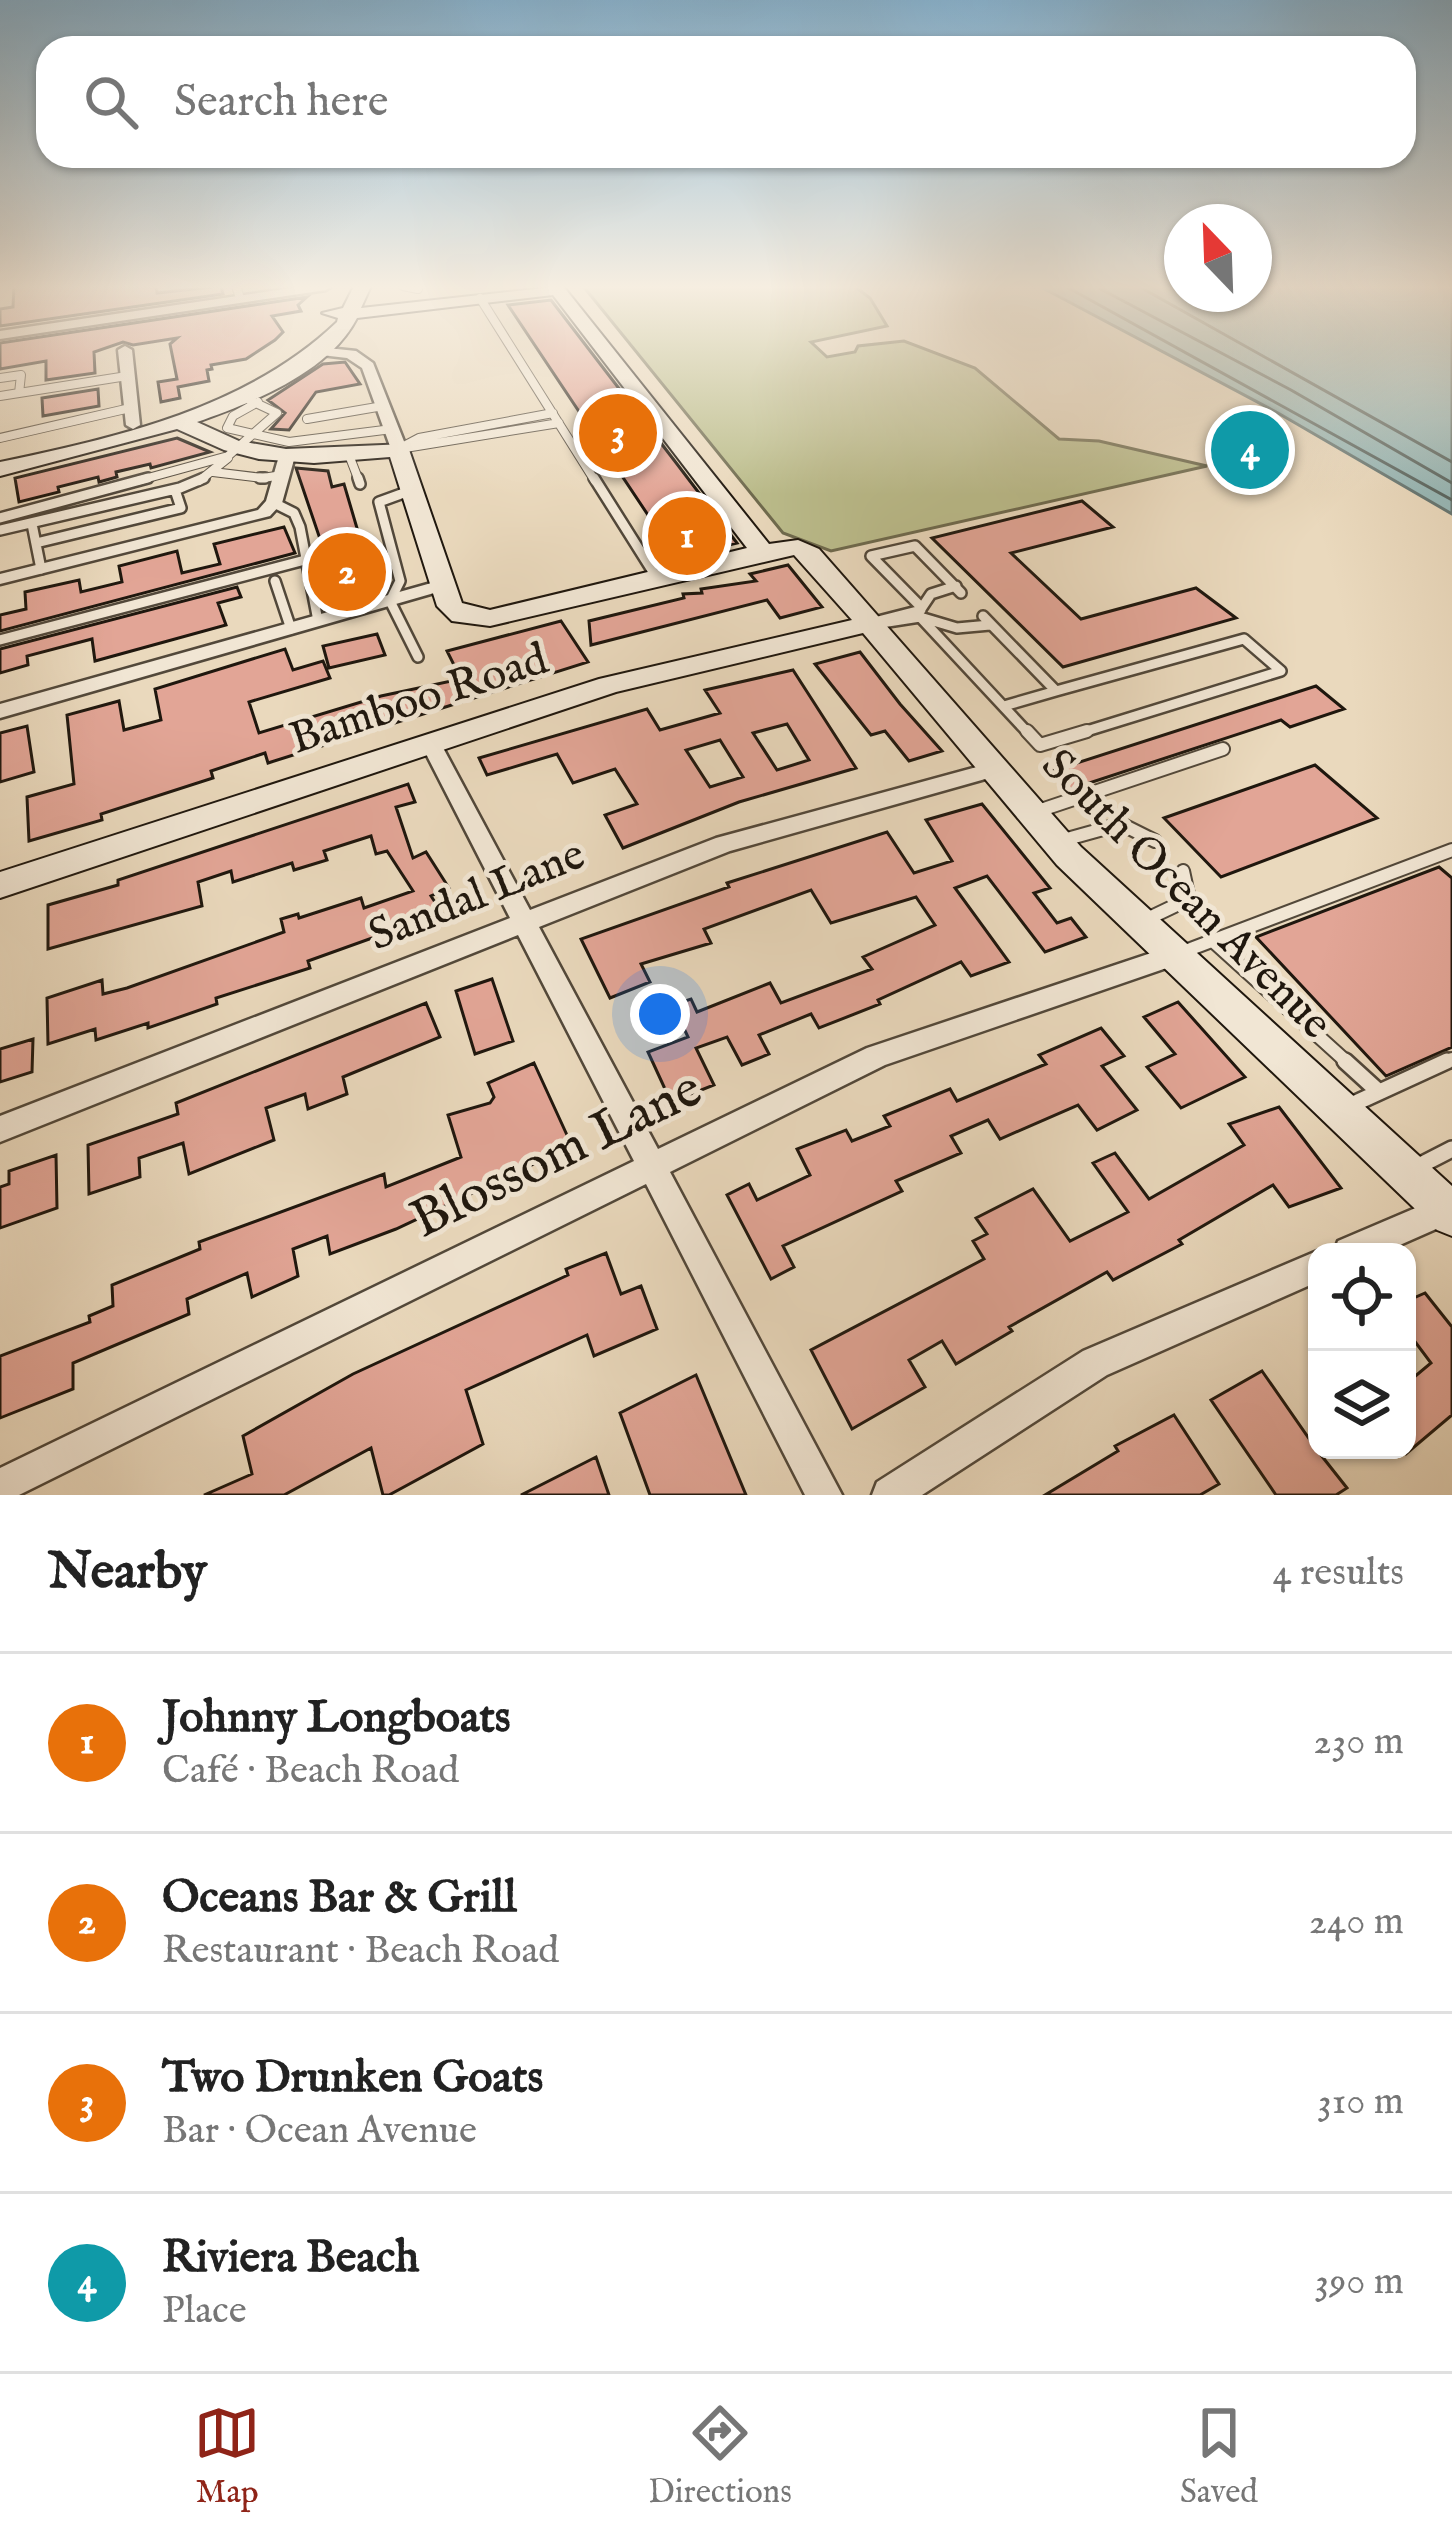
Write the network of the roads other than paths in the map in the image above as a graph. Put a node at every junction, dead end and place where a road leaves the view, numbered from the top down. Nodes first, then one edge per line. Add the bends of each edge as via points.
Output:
1 (126, 356) edge
2 (294, 356) edge
3 (301, 356) edge
4 (354, 356) edge
5 (517, 356) edge
6 (611, 356) edge
7 (128, 376) junction
8 (0, 378) edge
9 (19, 393) junction
10 (0, 396) edge
11 (205, 399) junction
12 (250, 399) junction
13 (383, 406) junction
14 (553, 413) junction
15 (132, 417) junction
16 (307, 419) dead end
17 (180, 422) junction
18 (559, 423) junction
19 (0, 438) edge
20 (395, 439) junction
21 (112, 444) junction
22 (239, 448) junction
23 (349, 455) junction
24 (0, 457) edge
25 (296, 458) junction
26 (0, 469) edge
27 (213, 472) junction
28 (360, 484) dead end
29 (175, 490) junction
30 (412, 490) junction
31 (274, 503) junction
32 (0, 518) edge
33 (32, 524) junction
34 (0, 530) edge
35 (36, 543) junction
36 (763, 552) junction
37 (305, 560) junction
38 (41, 568) junction
39 (657, 578) junction
40 (0, 579) edge
41 (275, 581) dead end
42 (442, 585) junction
43 (390, 601) junction
44 (920, 612) junction
45 (317, 621) junction
46 (872, 623) junction
47 (291, 628) junction
48 (0, 640) edge
49 (418, 657) dead end
50 (1056, 691) junction
51 (1004, 706) junction
52 (0, 711) edge
53 (431, 744) junction
54 (1223, 748) dead end
55 (995, 769) junction
56 (1032, 813) junction
57 (1155, 841) dead end
58 (1058, 842) junction
59 (1450, 853) edge
60 (1183, 871) dead end
61 (0, 885) edge
62 (525, 922) junction
63 (1140, 923) junction
64 (1214, 942) junction
65 (1175, 955) junction
66 (1452, 1059) edge
67 (1379, 1092) junction
68 (1341, 1111) junction
69 (0, 1129) edge
70 (1452, 1149) edge
71 (652, 1167) junction
72 (1407, 1172) junction
73 (1449, 1212) edge
74 (1371, 1243) edge
75 (1308, 1270) edge
76 (0, 1486) edge
77 (824, 1495) edge
78 (890, 1495) edge

1 - 7 street
2 - 11 street
3 - 12 street
4 - 13 street via 368,366
5 - 14 lane
6 - 36 street
7 - 9 lane
7 - 15 street
8 - 9 lane via 21,375
9 - 10 lane
11 - 15 street
11 - 17 street
12 - 17 street
12 - 22 lane via 227,428
12 - 22 lane via 277,412
13 - 16 lane
13 - 20 street
14 - 18 lane
14 - 20 lane
15 - 19 lane
15 - 21 street
15 - 24 street
17 - 21 street
17 - 22 street
18 - 20 lane
18 - 39 lane
20 - 23 street
20 - 25 lane
20 - 30 street
21 - 26 street
22 - 25 street
22 - 27 lane
22 - 32 lane
23 - 25 street
23 - 28 lane
25 - 27 lane via 263,478
25 - 31 street
27 - 29 lane
29 - 33 lane
29 - 35 lane via 181,508
30 - 42 street
30 - 43 lane via 380,502 400,580
31 - 37 lane via 294,513
31 - 38 street via 264,513
33 - 34 lane
33 - 35 lane
35 - 38 lane
36 - 39 street
36 - 46 street, South Ocean Avenue via 798,547
37 - 45 lane
37 - 48 lane
38 - 40 street
39 - 42 street via 490,618 454,611
41 - 47 lane
42 - 43 street
43 - 45 street
43 - 49 lane
44 - 44 lane via 932,594 958,590 915,546 871,556
44 - 46 lane via 892,625
44 - 50 lane via 957,628 987,620
44 - 51 lane
45 - 47 street
46 - 53 street, Bamboo Road via 609,685
46 - 55 street, South Ocean Avenue
47 - 52 street
50 - 51 lane
50 - 51 lane via 1244,640 1281,671 1040,745
53 - 61 street, Bamboo Road
53 - 62 street
54 - 56 lane
55 - 56 street, South Ocean Avenue
55 - 62 street, Sandal Lane via 724,844
56 - 58 street, South Ocean Avenue
57 - 58 lane via 1121,821
58 - 63 street, South Ocean Avenue
59 - 64 lane
60 - 63 lane via 1189,899
62 - 69 street, Sandal Lane
62 - 71 street
63 - 65 street, South Ocean Avenue
64 - 65 lane
64 - 67 lane
65 - 68 street, South Ocean Avenue
65 - 71 street, Blossom Lane via 878,1056
66 - 67 lane
67 - 68 lane
68 - 72 street, South Ocean Avenue
70 - 72 lane
71 - 76 street, Blossom Lane
71 - 77 street
72 - 73 street, South Ocean Avenue
73 - 74 street
75 - 78 street via 1095,1363

